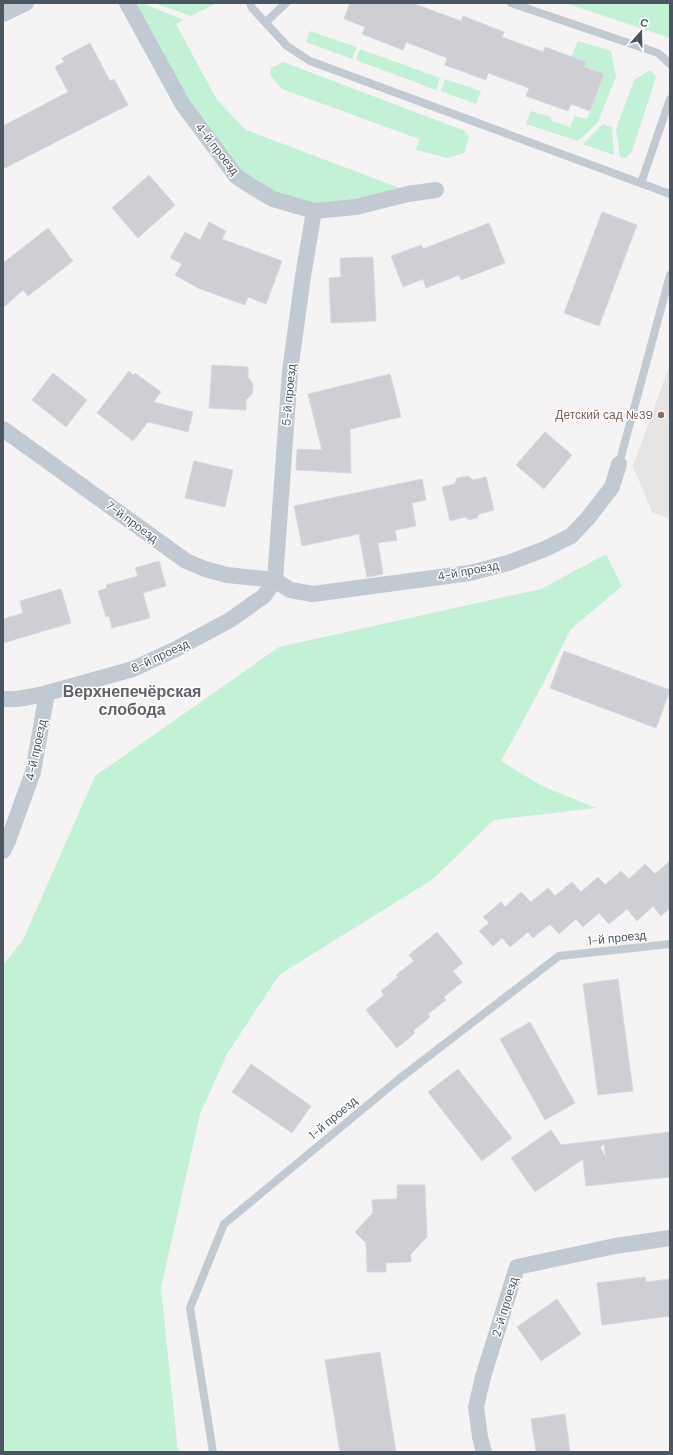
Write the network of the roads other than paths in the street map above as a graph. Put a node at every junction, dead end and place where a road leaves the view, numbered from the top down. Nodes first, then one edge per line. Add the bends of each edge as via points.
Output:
1 (26, 3) edge
2 (127, 3) edge
3 (250, 3) edge
4 (286, 3) edge
5 (512, 3) edge
6 (3, 14) edge
7 (266, 22) junction
8 (670, 64) edge
9 (670, 99) edge
10 (641, 183) junction
11 (436, 190) dead end
12 (670, 194) edge
13 (314, 211) junction
14 (670, 275) edge
15 (3, 429) edge
16 (619, 464) joint
17 (275, 580) junction
18 (47, 694) junction
19 (3, 699) edge
20 (3, 851) edge
21 (670, 944) edge
22 (670, 1238) edge
23 (213, 1452) edge
24 (484, 1452) edge

1 - 6 street
2 - 13 street, 4-й проезд via 183,105 236,176 273,199
3 - 7 lane
4 - 7 lane
5 - 8 lane via 658,53
7 - 10 lane via 287,46 310,61
9 - 10 lane
10 - 12 lane
11 - 13 street, 4-й проезд via 356,207
13 - 17 street, 5-й проезд via 290,371
14 - 16 lane
15 - 17 street, 7-й проезд via 186,561 227,575
16 - 17 street, 4-й проезд via 612,487 571,536 508,563 470,573 313,594 290,590
17 - 18 street, 8-й проезд via 264,596 230,620 174,650 133,669
18 - 19 street, 8-й проезд
18 - 20 street, 4-й проезд via 33,772
21 - 23 lane, 1-й проезд via 559,956 399,1079 224,1224 190,1308
22 - 24 street, 2-й проезд via 615,1246 517,1267 476,1407

